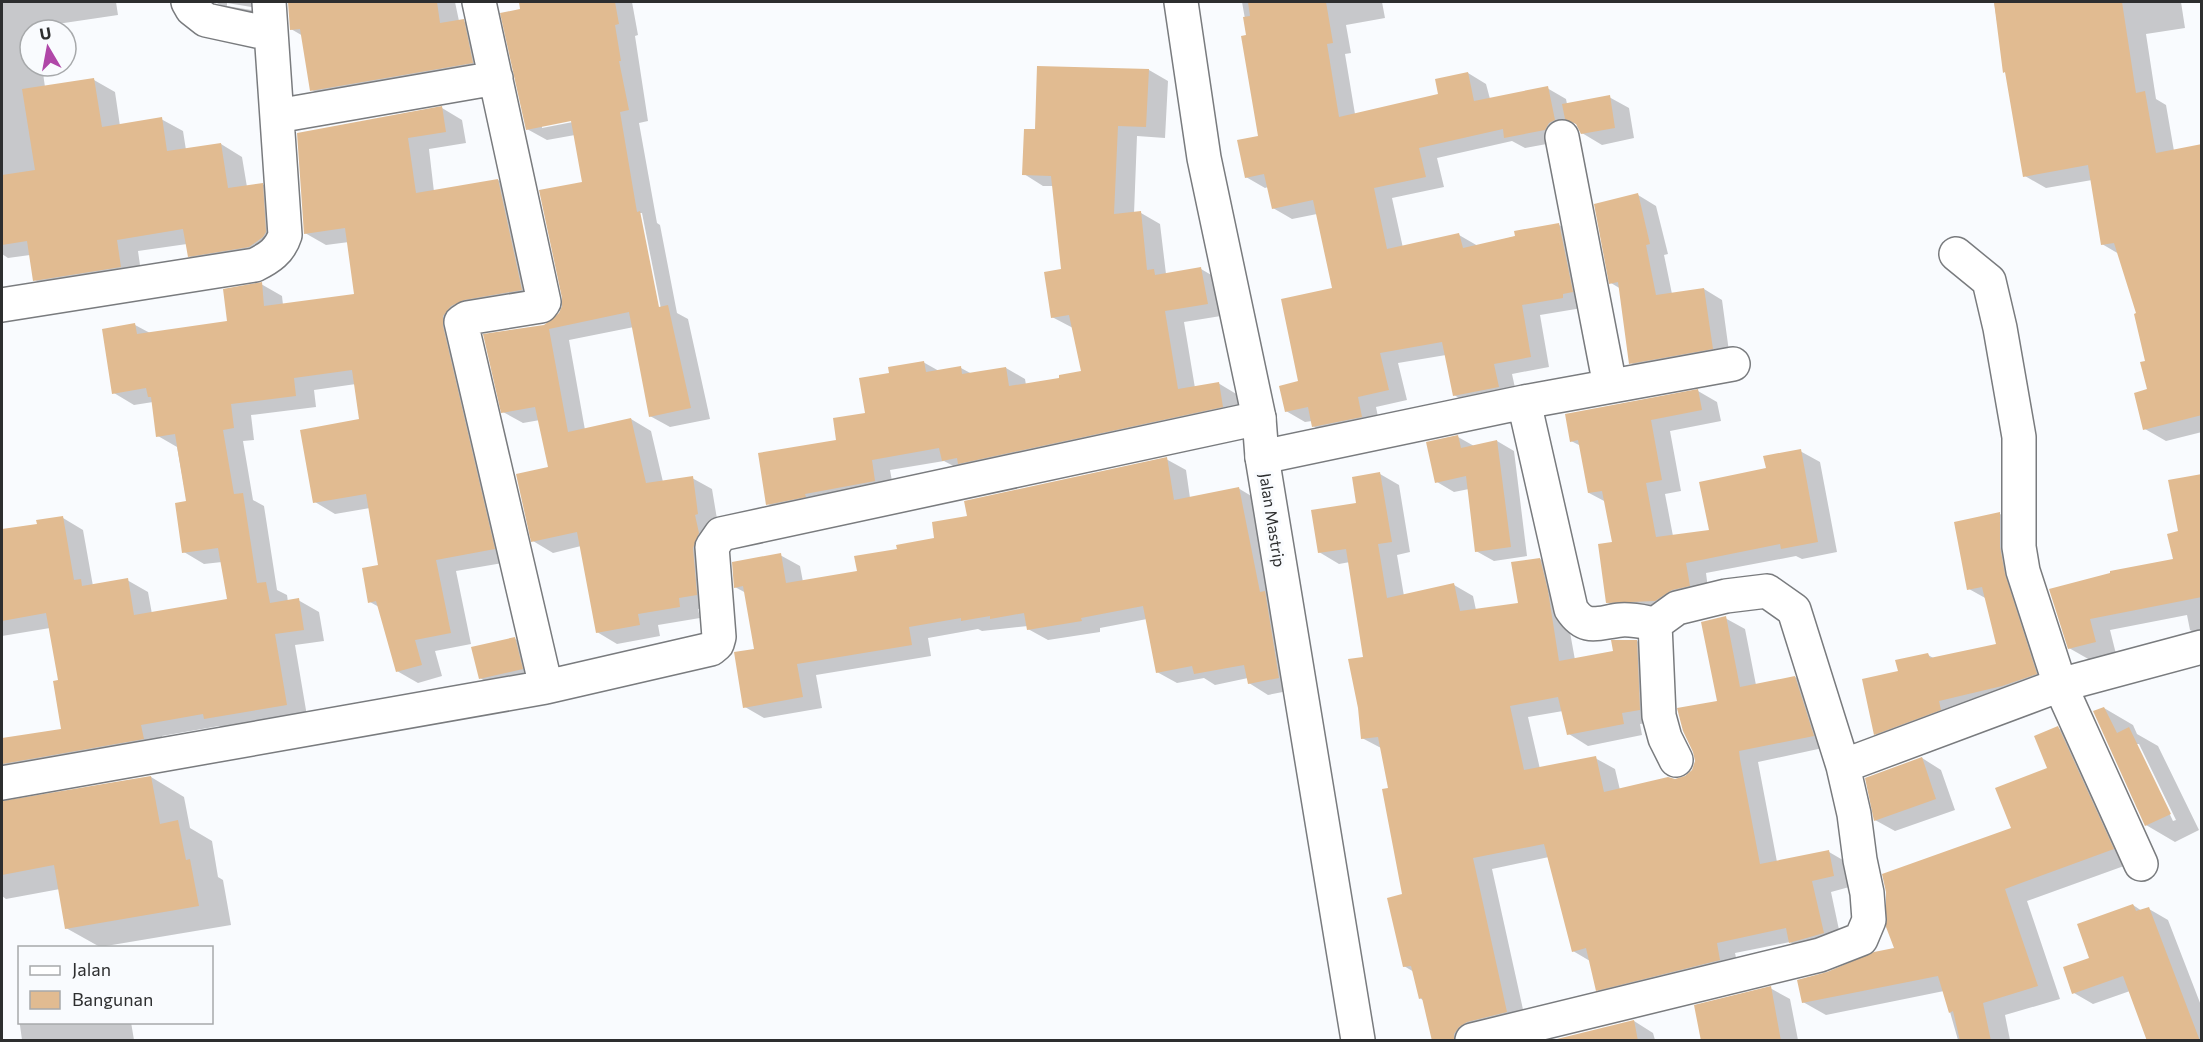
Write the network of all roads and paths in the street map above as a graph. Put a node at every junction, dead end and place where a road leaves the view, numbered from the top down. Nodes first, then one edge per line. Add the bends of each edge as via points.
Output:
1 (188, 2) edge
2 (269, 2) edge
3 (479, 2) edge
4 (1181, 2) edge
5 (271, 34) junction
6 (496, 78) junction
7 (277, 116) junction
8 (1562, 136) dead end
9 (1956, 254) dead end
10 (2, 305) edge
11 (1733, 364) dead end
12 (1611, 386) junction
13 (1524, 402) junction
14 (1259, 418) junction
15 (1262, 457) junction
16 (1655, 624) junction
17 (2202, 647) edge
18 (2060, 685) junction
19 (546, 687) junction
20 (1676, 760) dead end
21 (1843, 766) junction
22 (2, 783) edge
23 (2141, 864) dead end
24 (1358, 1041) edge
25 (1472, 1041) edge

1 - 5 street via 206,20
2 - 5 street
3 - 6 street
4 - 14 street, Jalan Mastrip via 1204,158
5 - 7 street
6 - 7 street
6 - 19 street via 544,302 541,306 461,322
7 - 10 street via 285,235 267,259
8 - 12 street
9 - 18 street via 1989,281 2019,437 2019,558
11 - 12 street
12 - 13 street
13 - 15 street
13 - 16 street via 1571,609 1578,620 1591,625 1623,619
14 - 15 street, Jalan Mastrip
14 - 19 street via 721,534 712,547 717,644 711,649
15 - 24 street, Jalan Mastrip
16 - 20 street via 1659,716
16 - 21 street via 1677,608 1767,591 1794,610
17 - 18 street
18 - 21 street
18 - 23 street
19 - 22 street
21 - 25 street via 1867,893 1869,920 1861,939 1820,955

